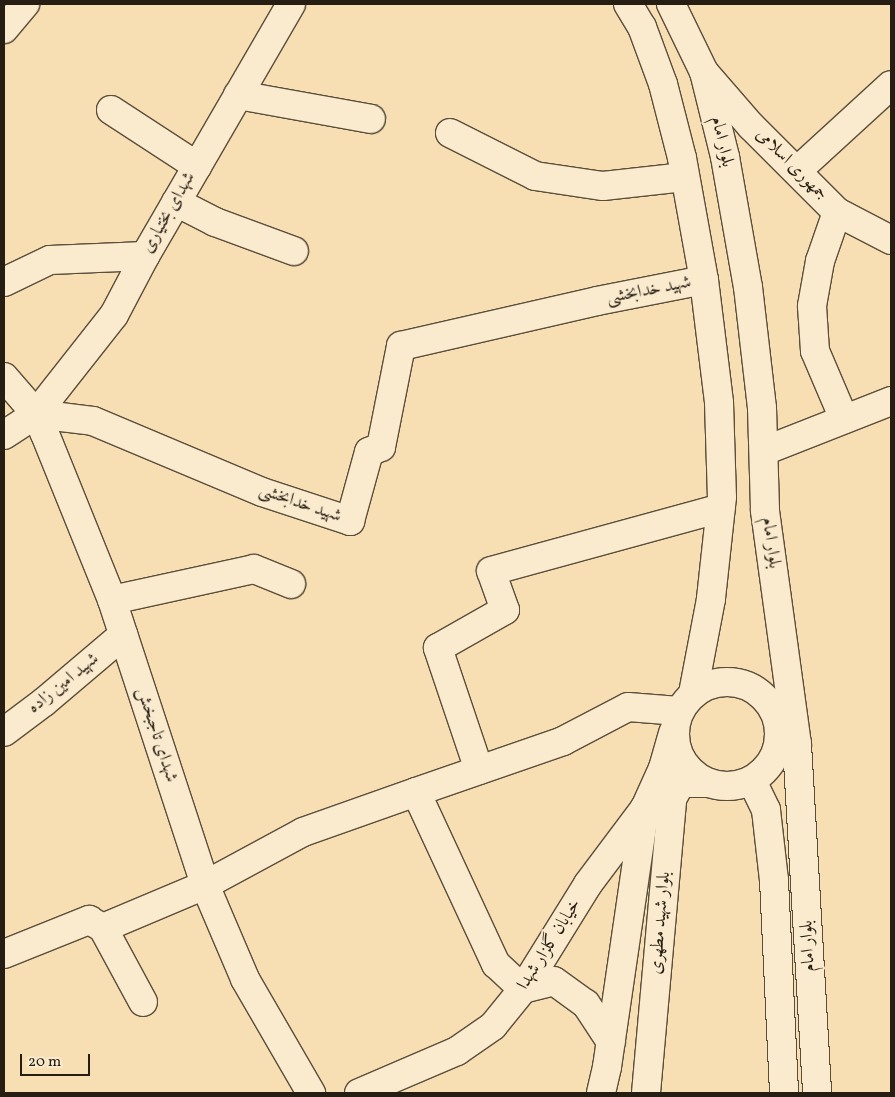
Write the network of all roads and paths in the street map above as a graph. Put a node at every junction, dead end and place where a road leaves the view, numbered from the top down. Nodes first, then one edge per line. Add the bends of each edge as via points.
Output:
1 (25, 4) edge
2 (291, 4) edge
3 (628, 4) edge
4 (671, 4) edge
5 (4, 29) edge
6 (704, 72) junction
7 (891, 85) edge
8 (238, 95) junction
9 (111, 110) dead end
10 (371, 119) dead end
11 (450, 134) dead end
12 (197, 166) junction
13 (797, 172) junction
14 (685, 177) junction
15 (176, 202) junction
16 (837, 212) junction
17 (891, 240) edge
18 (294, 251) dead end
19 (145, 256) junction
20 (704, 280) junction
21 (4, 282) edge
22 (4, 377) edge
23 (890, 405) edge
24 (36, 414) junction
25 (844, 420) junction
26 (4, 435) edge
27 (764, 451) junction
28 (721, 508) junction
29 (291, 584) dead end
30 (112, 600) junction
31 (123, 635) junction
32 (783, 640) junction
33 (682, 712) junction
34 (4, 732) edge
35 (779, 736) junction
36 (479, 770) junction
37 (752, 781) junction
38 (800, 782) junction
39 (709, 783) junction
40 (416, 792) junction
41 (645, 808) junction
42 (205, 885) junction
43 (103, 928) junction
44 (4, 954) edge
45 (523, 989) junction
46 (143, 1002) dead end
47 (611, 1042) junction
48 (311, 1093) edge
49 (359, 1093) edge
50 (601, 1093) edge
51 (646, 1093) edge
52 (784, 1093) edge
53 (817, 1093) edge

1 - 5 street
2 - 8 street, شهدای بختیاری
3 - 14 street via 642,27 663,84
4 - 6 street, بلوار امام
6 - 13 street, جمهوری اسلامی
6 - 27 street, بلوار امام via 725,157 748,287
7 - 13 street
8 - 10 street
8 - 12 street, شهدای بختیاری
9 - 12 street
11 - 14 street via 535,176 603,186
12 - 15 street, شهدای بختیاری
13 - 16 street, جمهوری اسلامی
14 - 20 street
15 - 18 street via 215,222
15 - 19 street, شهدای بختیاری
16 - 17 street, جمهوری اسلامی
16 - 25 street via 820,261 812,306 814,351
19 - 21 street via 50,260
19 - 24 street, شهدای بختیاری via 114,315
20 - 24 street, شهید خدابخشی via 401,346 381,447 369,452 350,521 262,492 93,421
20 - 28 street via 719,403
22 - 24 street, شهدای تاجبخش
23 - 25 street
24 - 26 street, شهدای بختیاری
24 - 30 street, شهدای تاجبخش
25 - 27 street
27 - 32 street, بلوار امام via 765,511
28 - 33 street via 711,599
28 - 36 street via 491,571 505,610 438,648
29 - 30 street via 254,569
30 - 31 street, شهدای تاجبخش
31 - 34 street, شهید امین زاده
31 - 42 street, شهدای تاجبخش
32 - 35 street
32 - 38 street, بلوار امام via 798,744
33 - 35 street via 712,682 734,682 754,689 770,704
33 - 36 street via 628,707 563,741
33 - 39 street via 678,753 690,771
33 - 41 street, خیابان گلزار شهدا
35 - 37 street via 768,766
35 - 38 street
36 - 40 street
37 - 39 street via 730,786
37 - 52 street, بلوار امام via 766,810 774,880
38 - 53 street, بلوار امام
39 - 51 street, بلوار شهید مطهری via 681,783 672,800
40 - 42 street via 303,832
40 - 45 street via 496,964
41 - 45 street, خیابان گلزار شهدا via 588,884
41 - 47 street, بلوار شهید مطهری
42 - 43 street
42 - 48 street, شهدای تاجبخش via 245,979
43 - 44 street via 90,920
43 - 46 street
45 - 47 street via 554,981 586,1004
45 - 49 street, خیابان گلزار شهدا via 493,1026 457,1051
47 - 50 street, بلوار شهید مطهری

